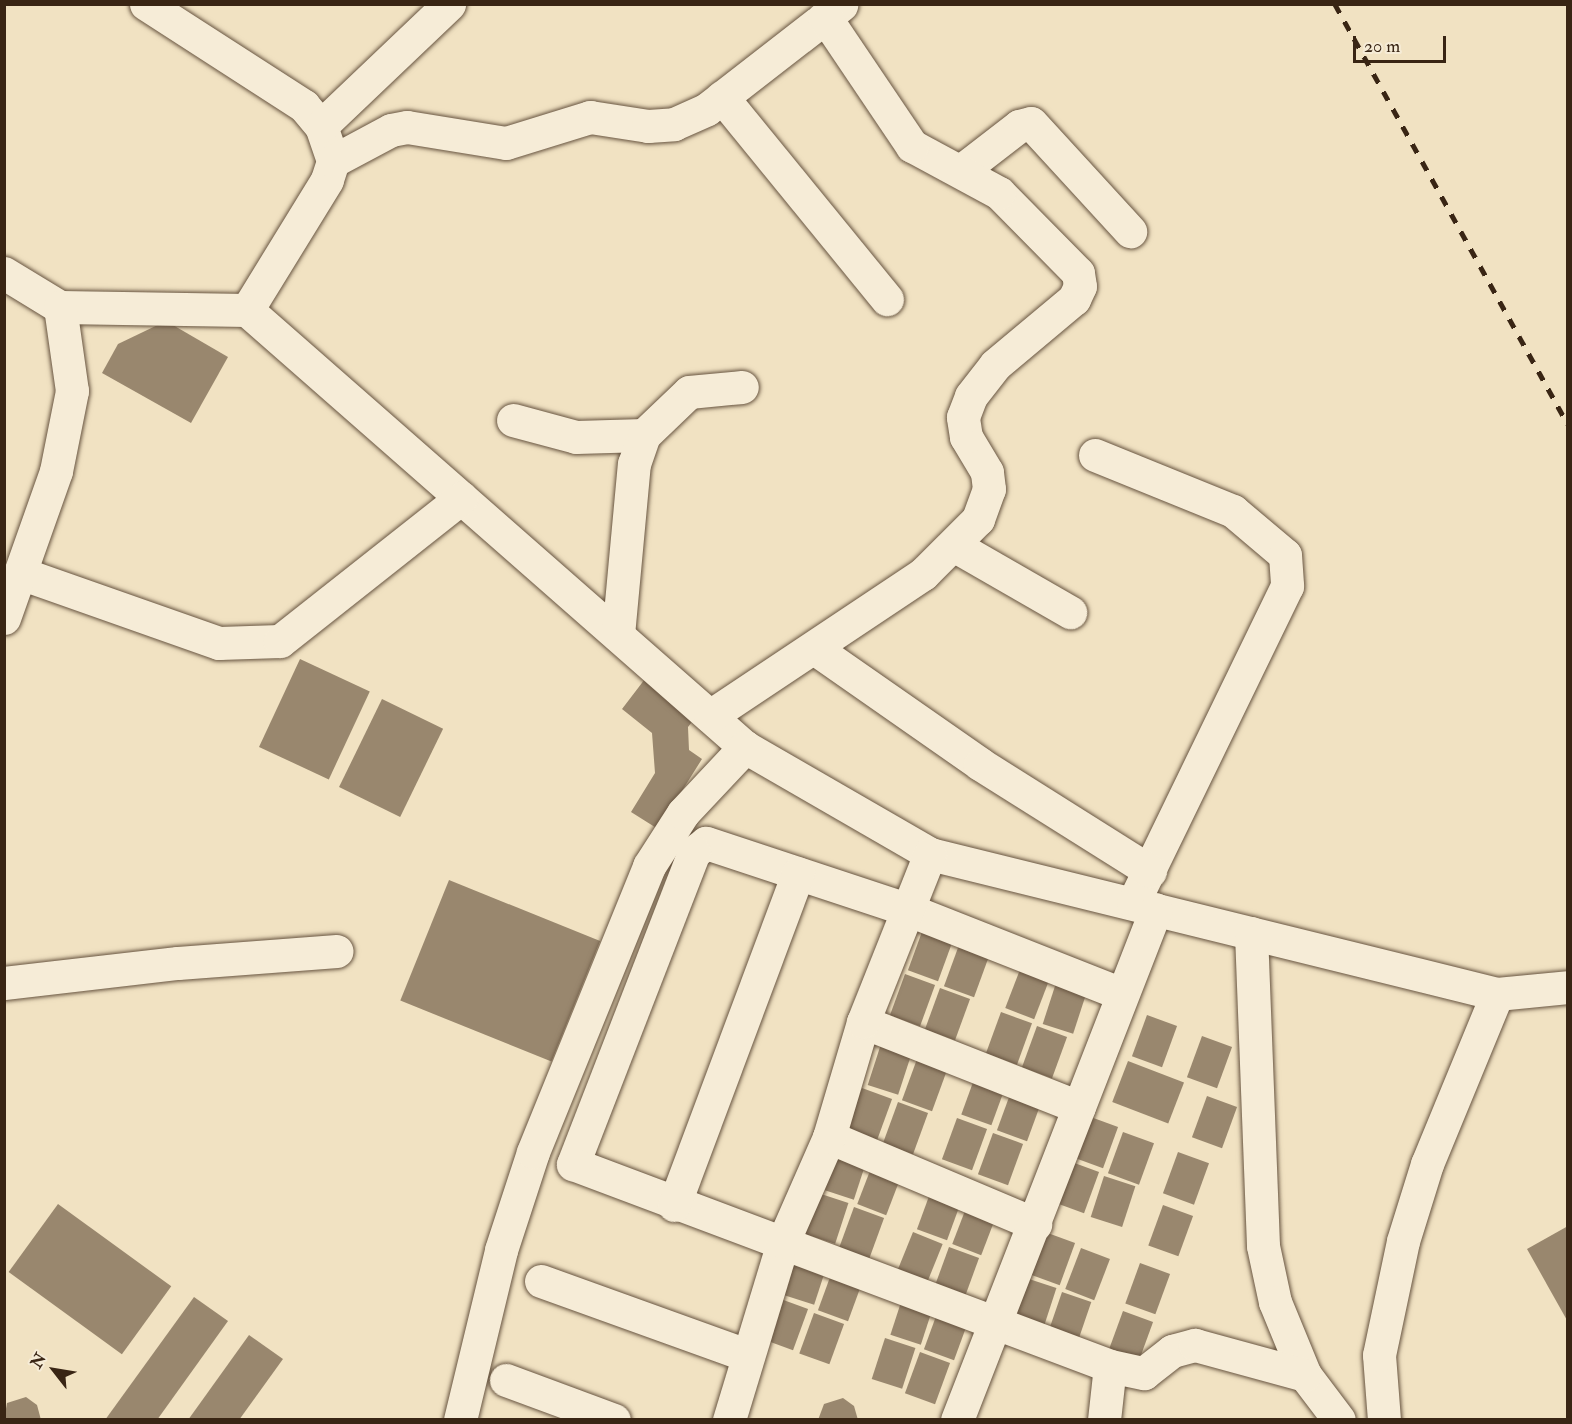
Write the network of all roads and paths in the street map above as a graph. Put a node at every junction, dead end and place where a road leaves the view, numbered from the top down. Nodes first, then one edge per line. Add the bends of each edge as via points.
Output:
1 (146, 4) edge
2 (449, 4) edge
3 (833, 11) edge
4 (722, 97) junction
5 (321, 126) junction
6 (333, 161) junction
7 (962, 170) junction
8 (1130, 231) dead end
9 (4, 273) edge
10 (888, 299) dead end
11 (60, 307) junction
12 (248, 310) junction
13 (742, 387) dead end
14 (513, 420) dead end
15 (644, 435) junction
16 (1095, 455) dead end
17 (461, 498) junction
18 (955, 546) junction
19 (20, 573) junction
20 (1070, 612) dead end
21 (4, 618) edge
22 (618, 635) junction
23 (814, 648) junction
24 (710, 716) junction
25 (745, 747) junction
26 (930, 854) junction
27 (1150, 871) junction
28 (798, 873) junction
29 (1145, 906) junction
30 (906, 909) junction
31 (1251, 933) junction
32 (337, 951) dead end
33 (4, 983) edge
34 (1568, 987) edge
35 (1122, 994) junction
36 (1497, 994) junction
37 (863, 1022) junction
38 (1079, 1107) junction
39 (829, 1137) junction
40 (674, 1205) junction
41 (1035, 1224) junction
42 (783, 1242) junction
43 (541, 1281) dead end
44 (996, 1324) junction
45 (747, 1355) junction
46 (1110, 1366) junction
47 (1305, 1375) junction
48 (506, 1380) dead end
49 (460, 1419) edge
50 (614, 1419) edge
51 (729, 1419) edge
52 (957, 1419) edge
53 (1104, 1419) edge
54 (1339, 1419) edge
55 (1384, 1419) edge

1 - 5 street via 304,106
2 - 5 street
3 - 4 street
3 - 7 street via 912,146 930,160
4 - 6 street via 674,124 648,126 590,117 506,142 407,127 391,130
4 - 10 street
5 - 6 street
6 - 12 street via 327,180
7 - 8 street via 1019,126 1031,123
7 - 18 street via 999,193 1078,273 1080,286 1074,298 995,364 972,396 963,417 966,437 987,472 990,489 978,519
9 - 11 street
11 - 12 street
11 - 19 street via 72,391 56,471
12 - 17 street
13 - 15 street via 689,392
14 - 15 street via 576,437
15 - 22 street via 634,464
16 - 27 street via 1233,512 1285,555 1287,586
17 - 19 street via 280,641 219,643
17 - 22 street
18 - 20 street
18 - 23 street via 923,574
19 - 21 street
22 - 24 street
23 - 24 street
23 - 27 street via 981,764
24 - 25 street
25 - 26 street
25 - 49 street via 683,813 649,867 533,1152 501,1250
26 - 29 street
26 - 30 street
27 - 29 street
28 - 30 street
28 - 40 street
28 - 40 street via 706,843 698,846 575,1155 573,1164 579,1169
29 - 31 street
29 - 35 street
30 - 35 street
30 - 37 street
31 - 36 street
31 - 47 street via 1263,1246 1275,1302
32 - 33 street via 178,963
34 - 36 street
35 - 38 street
36 - 55 street via 1427,1164 1403,1241 1379,1355
37 - 38 street
37 - 39 street
38 - 41 street
39 - 41 street
39 - 42 street
40 - 42 street
41 - 44 street
42 - 44 street
42 - 45 street
43 - 45 street
44 - 46 street
44 - 52 street
45 - 51 street
46 - 47 street via 1144,1373 1172,1351 1195,1346
46 - 53 street
47 - 54 street
48 - 50 street

